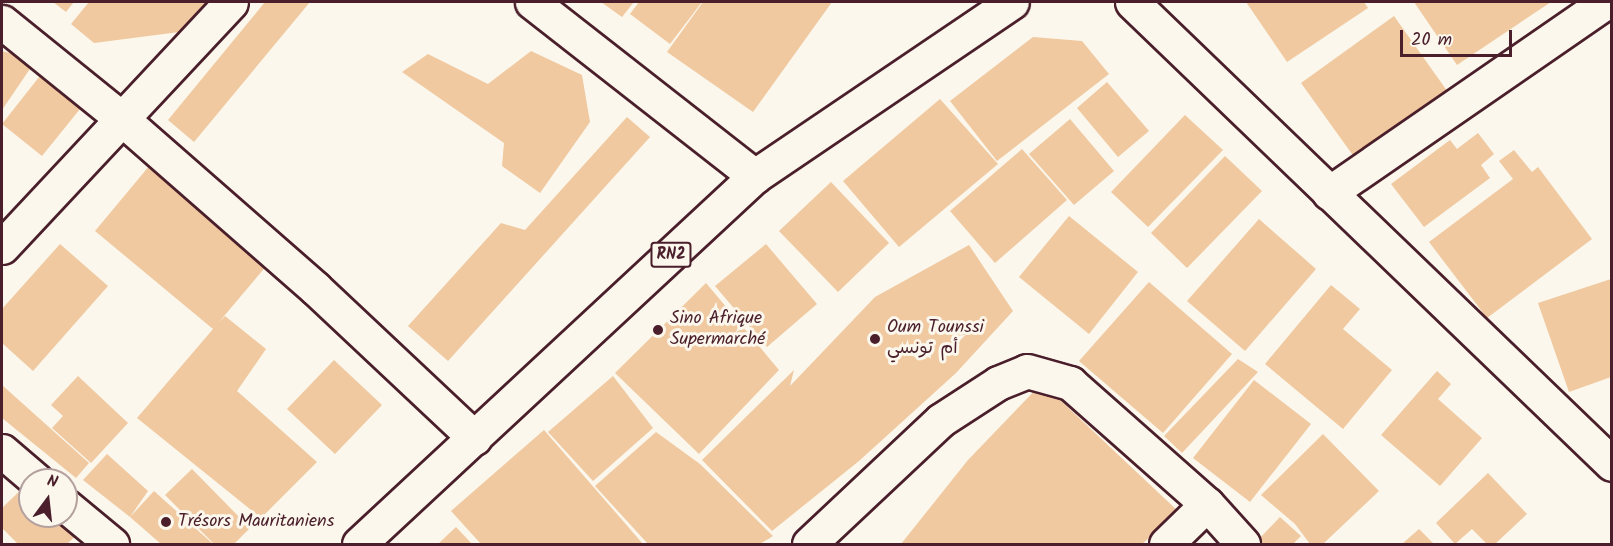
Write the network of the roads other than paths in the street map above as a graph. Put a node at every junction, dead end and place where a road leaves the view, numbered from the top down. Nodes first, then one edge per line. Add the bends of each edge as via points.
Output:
1 (231, 2) edge
2 (532, 2) edge
3 (1012, 2) edge
4 (1132, 2) edge
5 (1606, 2) edge
6 (2, 22) edge
7 (122, 119) junction
8 (755, 176) junction
9 (1329, 193) junction
10 (2, 247) edge
11 (475, 438) junction
12 (2, 451) edge
13 (1611, 464) edge
14 (22, 468) edge
15 (1207, 504) junction
16 (78, 516) edge
17 (112, 544) edge
18 (359, 544) edge
19 (809, 544) edge
20 (1166, 544) edge
21 (1243, 544) edge

1 - 7 main road
2 - 8 main road
3 - 8 main road, RN2
4 - 9 main road
5 - 9 main road
6 - 7 main road
7 - 10 main road
7 - 11 main road via 315,288
8 - 11 main road, RN2
9 - 13 main road
11 - 18 main road, RN2
12 - 14 main road
15 - 19 main road via 1070,383 1027,371 998,383 940,420
15 - 20 main road
15 - 21 main road
16 - 17 main road

